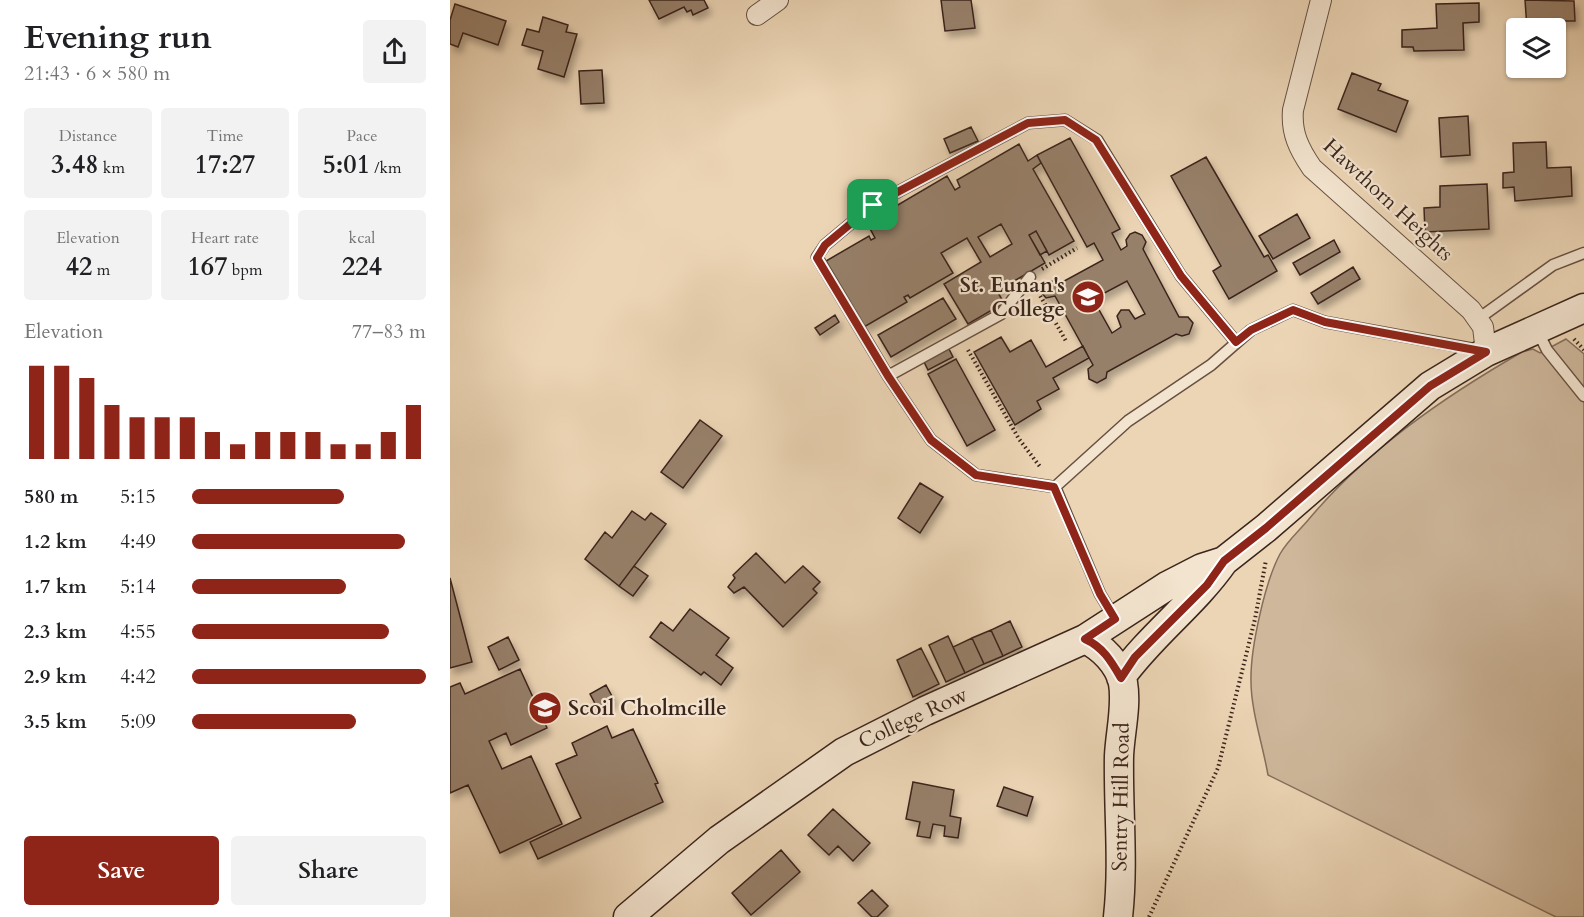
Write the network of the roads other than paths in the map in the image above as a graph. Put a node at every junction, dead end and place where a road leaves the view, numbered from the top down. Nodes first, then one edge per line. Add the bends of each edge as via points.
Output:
1 (778, 0) edge
2 (1321, 0) edge
3 (757, 15) dead end
4 (1584, 253) edge
5 (1030, 277) road end
6 (1584, 308) edge
7 (1478, 319) junction
8 (1536, 329) junction
9 (1236, 342) junction
10 (1486, 352) junction
11 (888, 376) junction
12 (1584, 396) edge
13 (1054, 487) junction
14 (1224, 561) junction
15 (1115, 619) junction
16 (1085, 639) junction
17 (1121, 678) junction
18 (628, 917) edge
19 (1118, 917) edge

1 - 3 street
2 - 7 street, Hawthorn Heights via 1293,110 1293,128 1301,151 1312,168
4 - 7 lane via 1553,265
5 - 11 lane via 1001,314
6 - 8 street, College Row
7 - 10 street
8 - 10 street, College Row
8 - 12 lane via 1547,350
9 - 10 lane via 1251,330 1293,310 1325,322
9 - 11 lane via 1181,276 1096,140 1065,120 1028,123 873,205 825,245 817,258
9 - 13 lane via 1210,365 1128,421
10 - 14 street, College Row via 1430,386
11 - 13 lane via 931,440 976,475
13 - 15 lane via 1100,594
14 - 15 street, College Row via 1167,586
14 - 17 street, College Row via 1207,585 1135,657
15 - 16 street, College Row
16 - 17 street via 1109,657
16 - 18 street, College Row via 844,752 719,840
17 - 19 street, Sentry Hill Road

